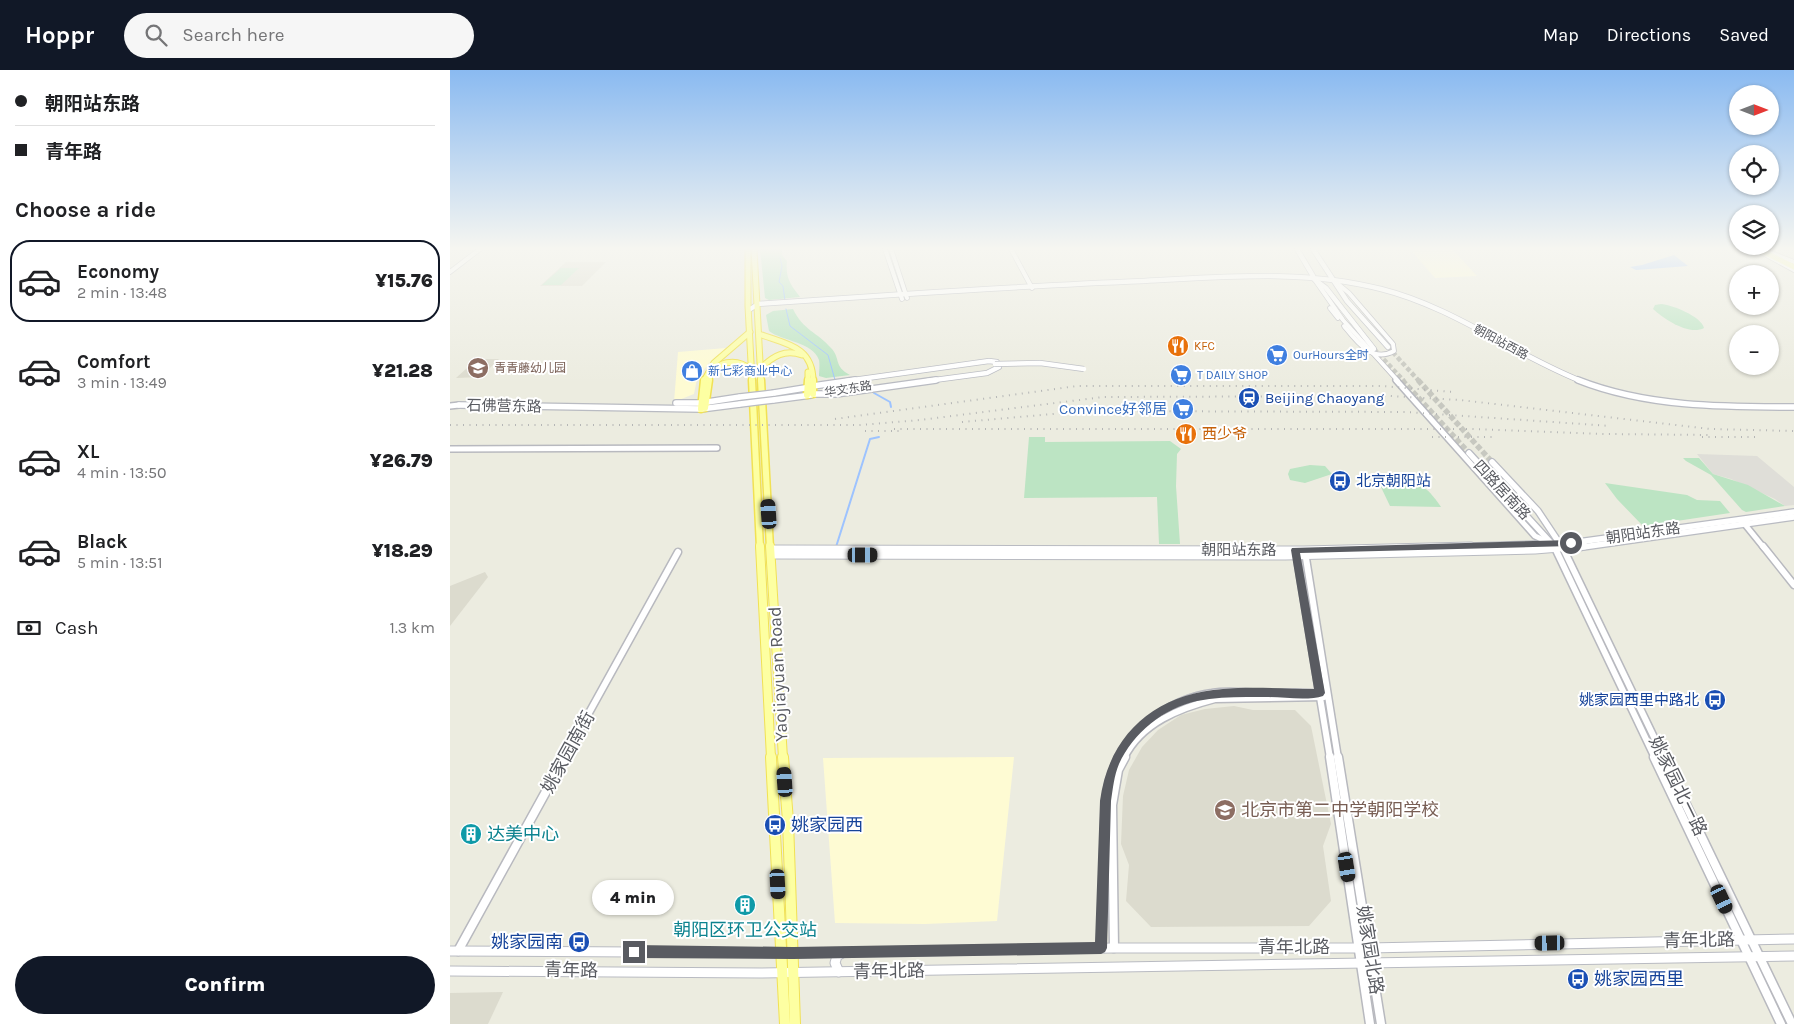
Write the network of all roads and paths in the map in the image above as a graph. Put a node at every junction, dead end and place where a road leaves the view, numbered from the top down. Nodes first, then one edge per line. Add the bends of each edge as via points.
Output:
1 (749, 294) edge
2 (757, 294) edge
3 (903, 294) edge
4 (903, 294) edge
5 (944, 294) edge
6 (1324, 294) edge
7 (1330, 294) edge
8 (1343, 294) edge
9 (1349, 294) edge
10 (1388, 294) edge
11 (1396, 294) edge
12 (904, 297) junction
13 (758, 306) junction
14 (1330, 308) dead end
15 (749, 310) junction
16 (750, 332) junction
17 (759, 334) junction
18 (1388, 347) tunnel mouth
19 (1374, 349) tunnel mouth
20 (995, 366) junction
21 (761, 368) junction
22 (752, 370) junction
23 (1082, 370) dead end
24 (810, 387) junction
25 (810, 395) junction
26 (459, 405) joint
27 (450, 406) edge
28 (703, 406) junction
29 (1794, 409) edge
30 (717, 448) dead end
31 (450, 449) edge
32 (1468, 453) tunnel mouth
33 (1492, 462) tunnel mouth
34 (1794, 512) edge
35 (1794, 517) edge
36 (1743, 522) junction
37 (1558, 547) junction
38 (678, 552) dead end
39 (772, 552) junction
40 (1296, 553) junction
41 (1305, 553) junction
42 (1794, 585) edge
43 (1323, 696) junction
44 (1741, 939) junction
45 (1752, 939) junction
46 (1794, 939) edge
47 (1359, 947) junction
48 (1101, 948) junction
49 (1114, 948) junction
50 (1370, 948) junction
51 (454, 951) edge
52 (781, 952) junction
53 (844, 952) junction
54 (793, 953) junction
55 (1794, 956) edge
56 (1749, 957) junction
57 (1760, 957) junction
58 (1366, 962) junction
59 (450, 971) edge
60 (839, 972) junction
61 (782, 973) junction
62 (794, 973) junction
63 (785, 1024) edge
64 (795, 1024) edge
65 (1370, 1024) edge
66 (1381, 1024) edge
67 (1781, 1024) edge
68 (1792, 1024) edge

1 - 15 main road, Yaojiayuan Road
2 - 13 main road, Yaojiayuan Road
3 - 12 street
4 - 12 street
5 - 12 main road, 朝阳站西路
6 - 37 street via 1343,320 1535,536
7 - 19 main road
8 - 18 main road
9 - 14 street via 1393,344 1394,351 1384,354 1364,350
10 - 29 main road, 朝阳站西路 via 1428,308 1539,366 1605,392 1657,405 1694,409
11 - 29 main road, 朝阳站西路 via 1414,299 1541,364 1612,391 1686,405
12 - 13 main road, 朝阳站西路
13 - 15 main road, 朝阳站西路
13 - 17 main road, Yaojiayuan Road
15 - 16 main road, Yaojiayuan Road
16 - 22 main road, Yaojiayuan Road
16 - 28 main road via 707,370 703,380
17 - 21 main road, Yaojiayuan Road
17 - 24 main road via 804,352 812,364
20 - 23 main road, bridge via 1028,364
20 - 24 main road, 华文东路
20 - 25 main road, 华文东路
21 - 24 main road via 779,354 800,354 806,362
21 - 39 main road, Yaojiayuan Road
22 - 28 main road via 738,362 724,363 715,368 709,378
22 - 52 main road, Yaojiayuan Road
24 - 25 main road
24 - 25 main road via 989,361 997,362 999,367 986,373
24 - 28 main road, 华文东路, bridge
25 - 28 main road, 华文东路, bridge
26 - 27 street
26 - 28 main road, 石佛营东路
30 - 31 street
32 - 37 main road, 四路居南路
33 - 37 main road, 四路居南路 via 1556,535
34 - 36 main road, 朝阳站东路
35 - 36 main road, 朝阳站东路
36 - 37 main road, 朝阳站东路
36 - 42 street
37 - 41 main road, 朝阳站东路
37 - 44 street, 姚家园北一路
37 - 45 street, 姚家园北一路
38 - 51 street, 姚家园南街
39 - 40 main road, 朝阳站东路
39 - 54 main road, Yaojiayuan Road
40 - 41 main road, 朝阳站东路
40 - 43 street, 姚家园北路
41 - 43 street, 姚家园北路
43 - 47 street, 姚家园北路
43 - 48 street via 1224,693 1196,697 1148,719 1126,743 1108,780
43 - 49 street via 1207,700 1168,714 1140,736 1128,752 1114,787
43 - 50 street, 姚家园北路
44 - 45 main road, 青年北路
44 - 50 main road, 青年北路
44 - 56 street, 姚家园北一路
45 - 46 main road, 青年北路
45 - 57 street, 姚家园北一路
47 - 49 main road, 青年北路
47 - 50 main road, 青年北路
47 - 58 street, 姚家园北路
48 - 49 main road, 青年北路
48 - 53 main road, 青年北路
50 - 58 street, 姚家园北路
51 - 52 main road, 青年路
52 - 54 main road, 青年路
52 - 61 main road, Yaojiayuan Road
53 - 54 main road, 青年北路
53 - 60 main road via 835,963
54 - 62 main road, Yaojiayuan Road
55 - 57 main road, 青年北路
56 - 57 main road, 青年北路
56 - 58 main road, 青年北路
56 - 67 street, 姚家园北一路
57 - 68 street, 姚家园北一路
58 - 60 main road, 青年北路
58 - 65 street, 姚家园北路
58 - 66 street, 姚家园北路
59 - 61 main road, 青年路
60 - 62 main road, 青年北路
61 - 62 main road, 青年路
61 - 63 main road, Yaojiayuan Road
62 - 64 main road, Yaojiayuan Road

